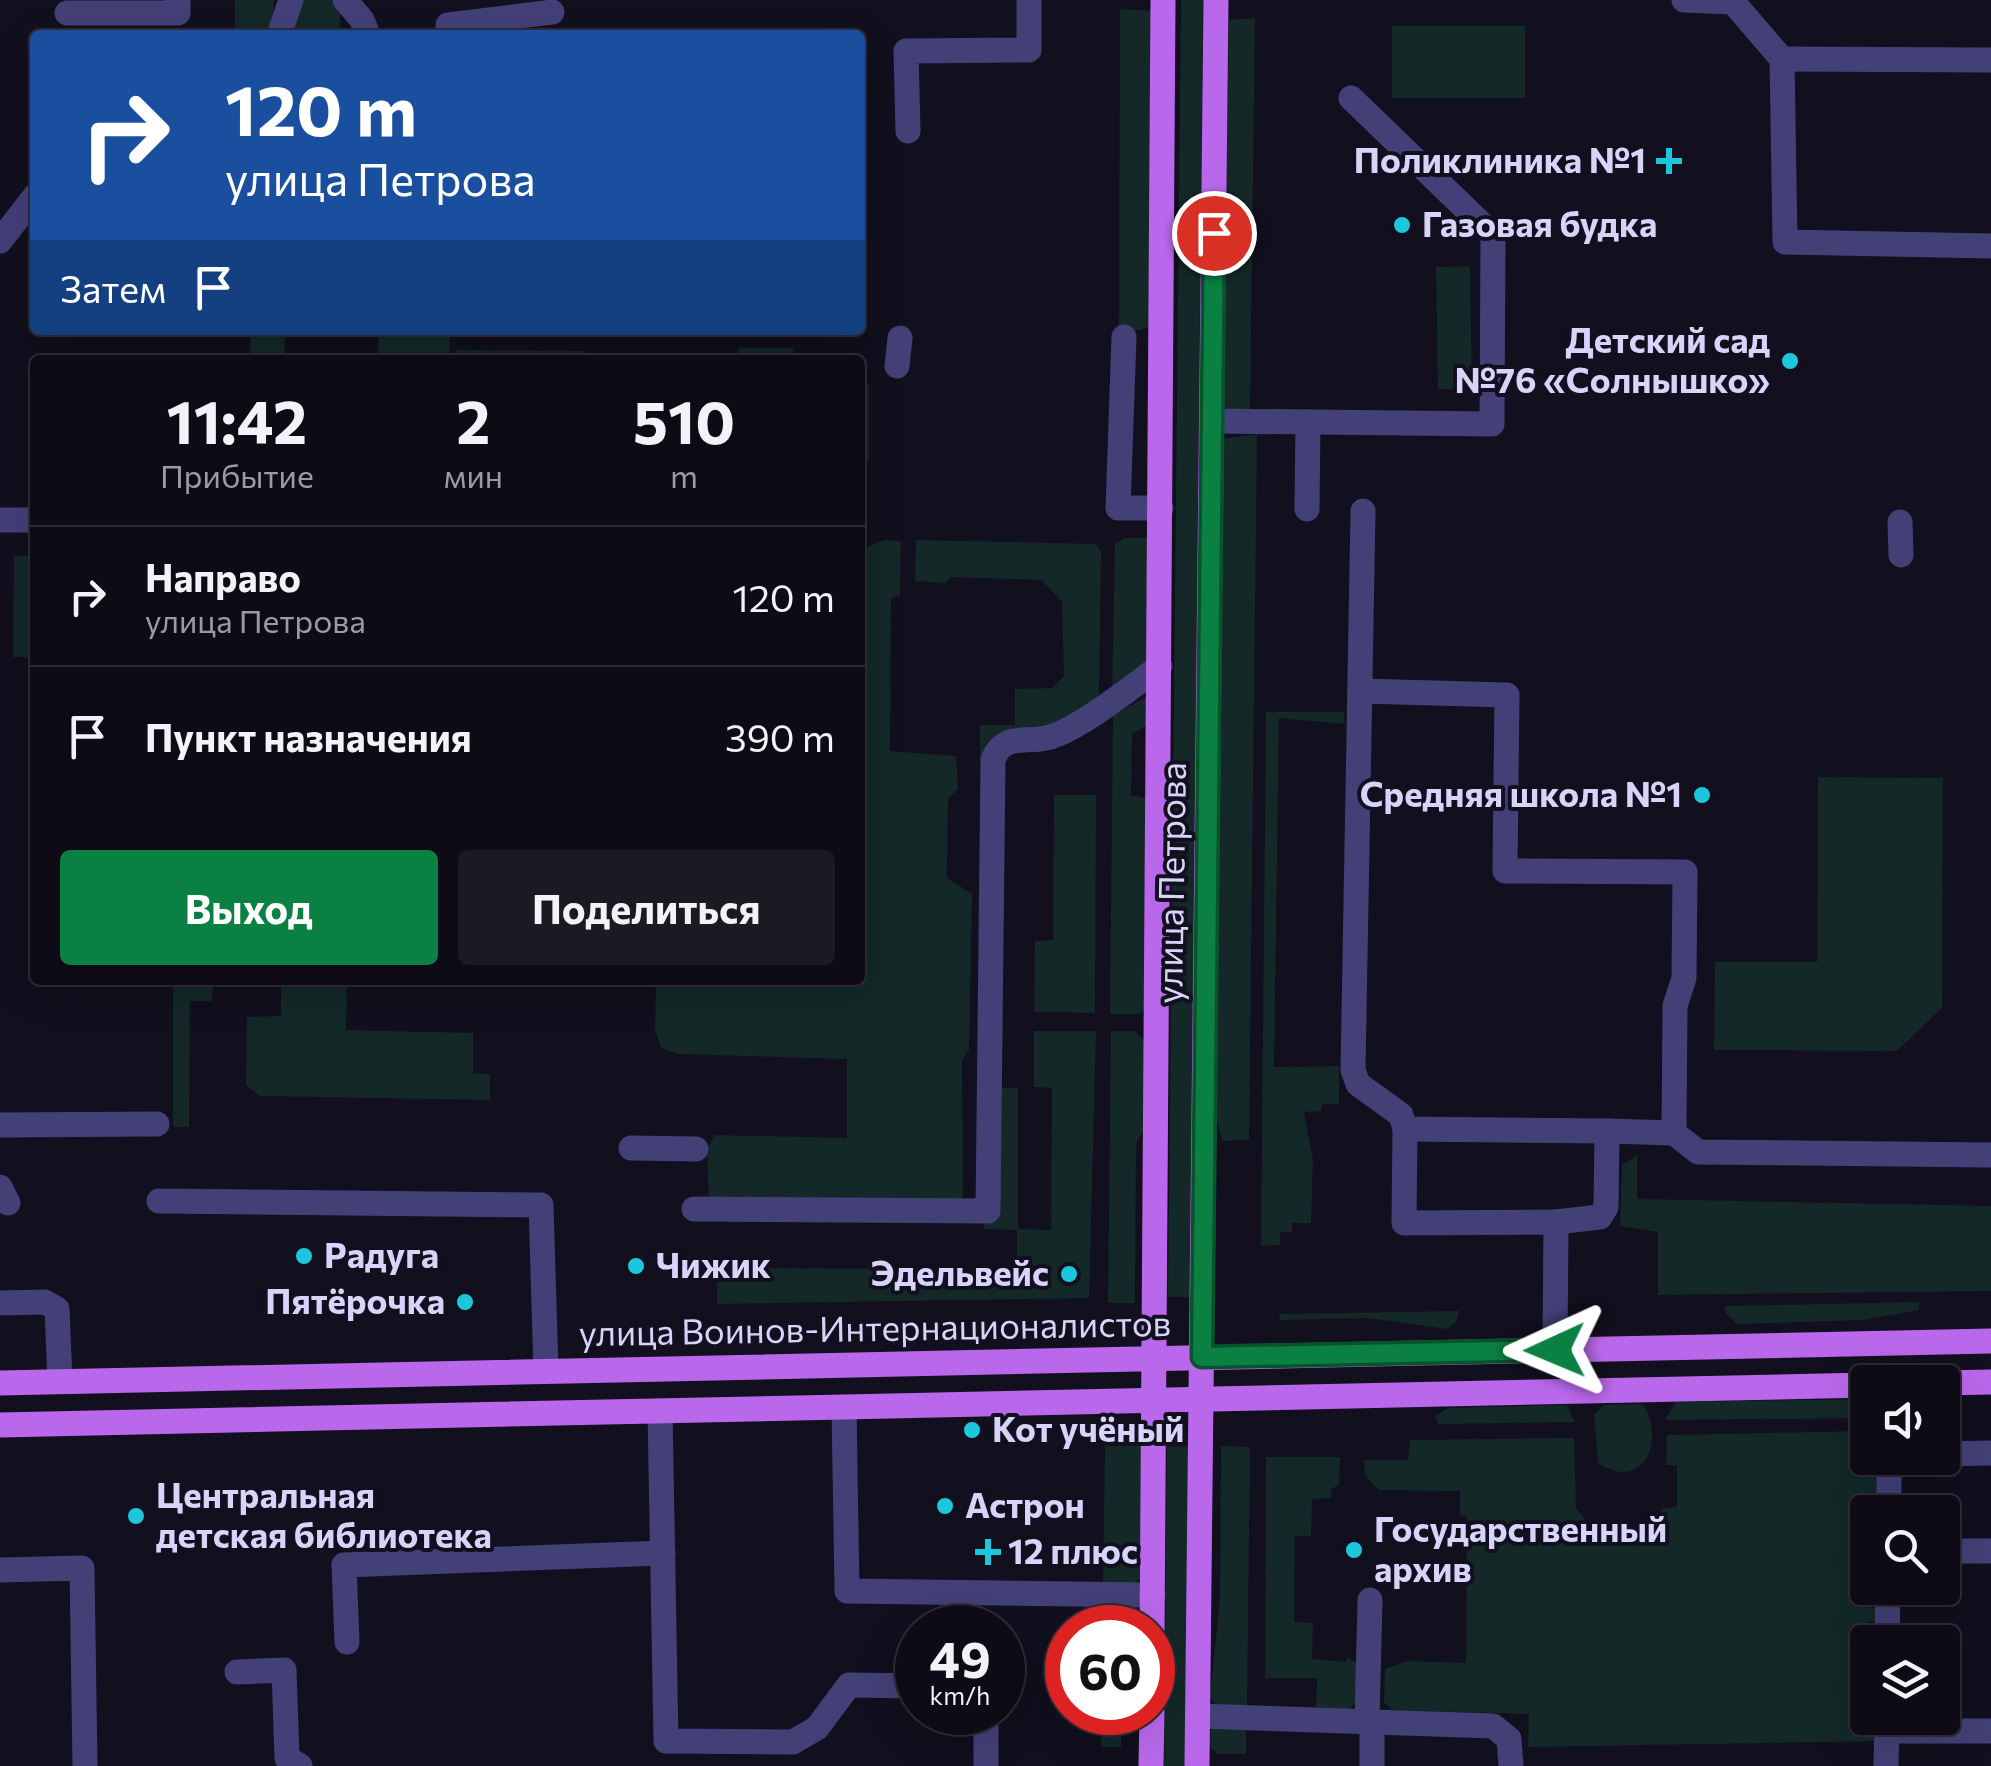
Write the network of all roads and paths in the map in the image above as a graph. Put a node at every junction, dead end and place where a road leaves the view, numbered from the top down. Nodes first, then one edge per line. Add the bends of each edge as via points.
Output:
1 (178, 0) edge
2 (291, 0) edge
3 (345, 0) edge
4 (1029, 0) edge
5 (1163, 0) edge
6 (1216, 0) edge
7 (1684, 0) edge
8 (67, 13) dead end
9 (555, 16) edge
10 (280, 30) edge
11 (366, 30) edge
12 (448, 30) edge
13 (1782, 59) junction
14 (1991, 60) edge
15 (1351, 98) dead end
16 (908, 131) dead end
17 (30, 202) edge
18 (0, 241) edge
19 (1991, 246) edge
20 (1124, 337) dead end
21 (900, 338) dead end
22 (897, 366) dead end
23 (1212, 421) junction
24 (1308, 422) junction
25 (1161, 508) junction
26 (1307, 509) dead end
27 (1363, 510) dead end
28 (0, 520) edge
29 (30, 520) edge
30 (1900, 522) dead end
31 (1900, 555) dead end
32 (1160, 666) junction
33 (1360, 691) junction
34 (157, 1124) dead end
35 (0, 1125) edge
36 (1404, 1129) junction
37 (1607, 1132) junction
38 (1674, 1133) junction
39 (631, 1148) dead end
40 (696, 1149) dead end
41 (1991, 1155) edge
42 (159, 1202) dead end
43 (694, 1209) dead end
44 (1556, 1222) junction
45 (0, 1302) edge
46 (1991, 1341) edge
47 (1555, 1350) junction
48 (1202, 1357) junction
49 (1154, 1359) junction
50 (546, 1371) junction
51 (60, 1381) junction
52 (0, 1382) edge
53 (1991, 1382) edge
54 (1960, 1383) edge
55 (1850, 1385) edge
56 (1202, 1400) junction
57 (1155, 1401) junction
58 (844, 1407) junction
59 (660, 1410) junction
60 (0, 1424) edge
61 (1960, 1454) edge
62 (1991, 1454) edge
63 (1960, 1551) edge
64 (1991, 1551) edge
65 (663, 1553) junction
66 (0, 1570) edge
67 (1153, 1595) junction
68 (1370, 1600) dead end
69 (1153, 1605) edge
70 (347, 1642) dead end
71 (237, 1672) dead end
72 (895, 1686) edge
73 (1198, 1716) junction
74 (1370, 1720) junction
75 (1960, 1729) edge
76 (1991, 1731) edge
77 (986, 1735) edge
78 (1152, 1735) edge
79 (1887, 1735) edge
80 (85, 1766) edge
81 (300, 1766) edge
82 (986, 1766) edge
83 (1152, 1766) edge
84 (1197, 1766) edge
85 (1372, 1766) edge
86 (1511, 1766) edge
87 (1886, 1766) edge

1 - 8 street via 178,13
2 - 10 street
3 - 11 street
4 - 16 street via 1028,50 906,52
5 - 25 main road, улица Петрова
6 - 23 main road, улица Петрова
7 - 13 street via 1733,2
9 - 12 street via 448,25
13 - 14 street
13 - 19 street via 1786,242
15 - 24 street via 1494,235 1492,424
17 - 18 street
20 - 25 street via 1118,508
21 - 22 street
23 - 24 street
23 - 48 main road, улица Петрова
24 - 26 street
25 - 32 main road, улица Петрова
27 - 33 street
28 - 29 street
30 - 31 street
32 - 43 street via 1048,738 1016,738 993,760 988,1211
32 - 49 main road, улица Петрова
33 - 36 street via 1353,1070 1358,1084 1401,1115
33 - 38 street via 1507,695 1505,871 1685,872
34 - 35 street
36 - 37 street
36 - 44 street via 1404,1223
37 - 38 street
37 - 44 street via 1606,1206 1600,1217
38 - 41 street via 1698,1152
39 - 40 street
42 - 50 street via 541,1205
44 - 47 street
45 - 51 street via 45,1302 57,1309
46 - 47 main road, улица Воинов-Интернационалистов
47 - 48 main road, улица Воинов-Интернационалистов
48 - 49 main road, улица Воинов-Интернационалистов
48 - 56 main road, улица Петрова
49 - 50 main road, улица Воинов-Интернационалистов
49 - 57 main road, улица Петрова
50 - 51 main road, улица Воинов-Интернационалистов
51 - 52 main road, улица Воинов-Интернационалистов
53 - 54 main road
55 - 56 main road
56 - 57 main road
56 - 73 main road, улица Петрова
57 - 58 main road
57 - 67 main road, улица Петрова
58 - 59 main road
58 - 67 street via 848,1591
59 - 60 main road
59 - 65 street
61 - 62 street
63 - 64 street
65 - 70 street via 344,1565
65 - 72 street via 666,1741 793,1742 817,1728 849,1686
66 - 80 street via 82,1568
67 - 69 main road, улица Петрова
68 - 74 street
71 - 81 street via 284,1670 287,1758
73 - 74 street
73 - 84 main road, улица Петрова
74 - 85 street
74 - 86 street via 1493,1726 1509,1739
75 - 76 street
77 - 82 street
78 - 83 main road
79 - 87 street

